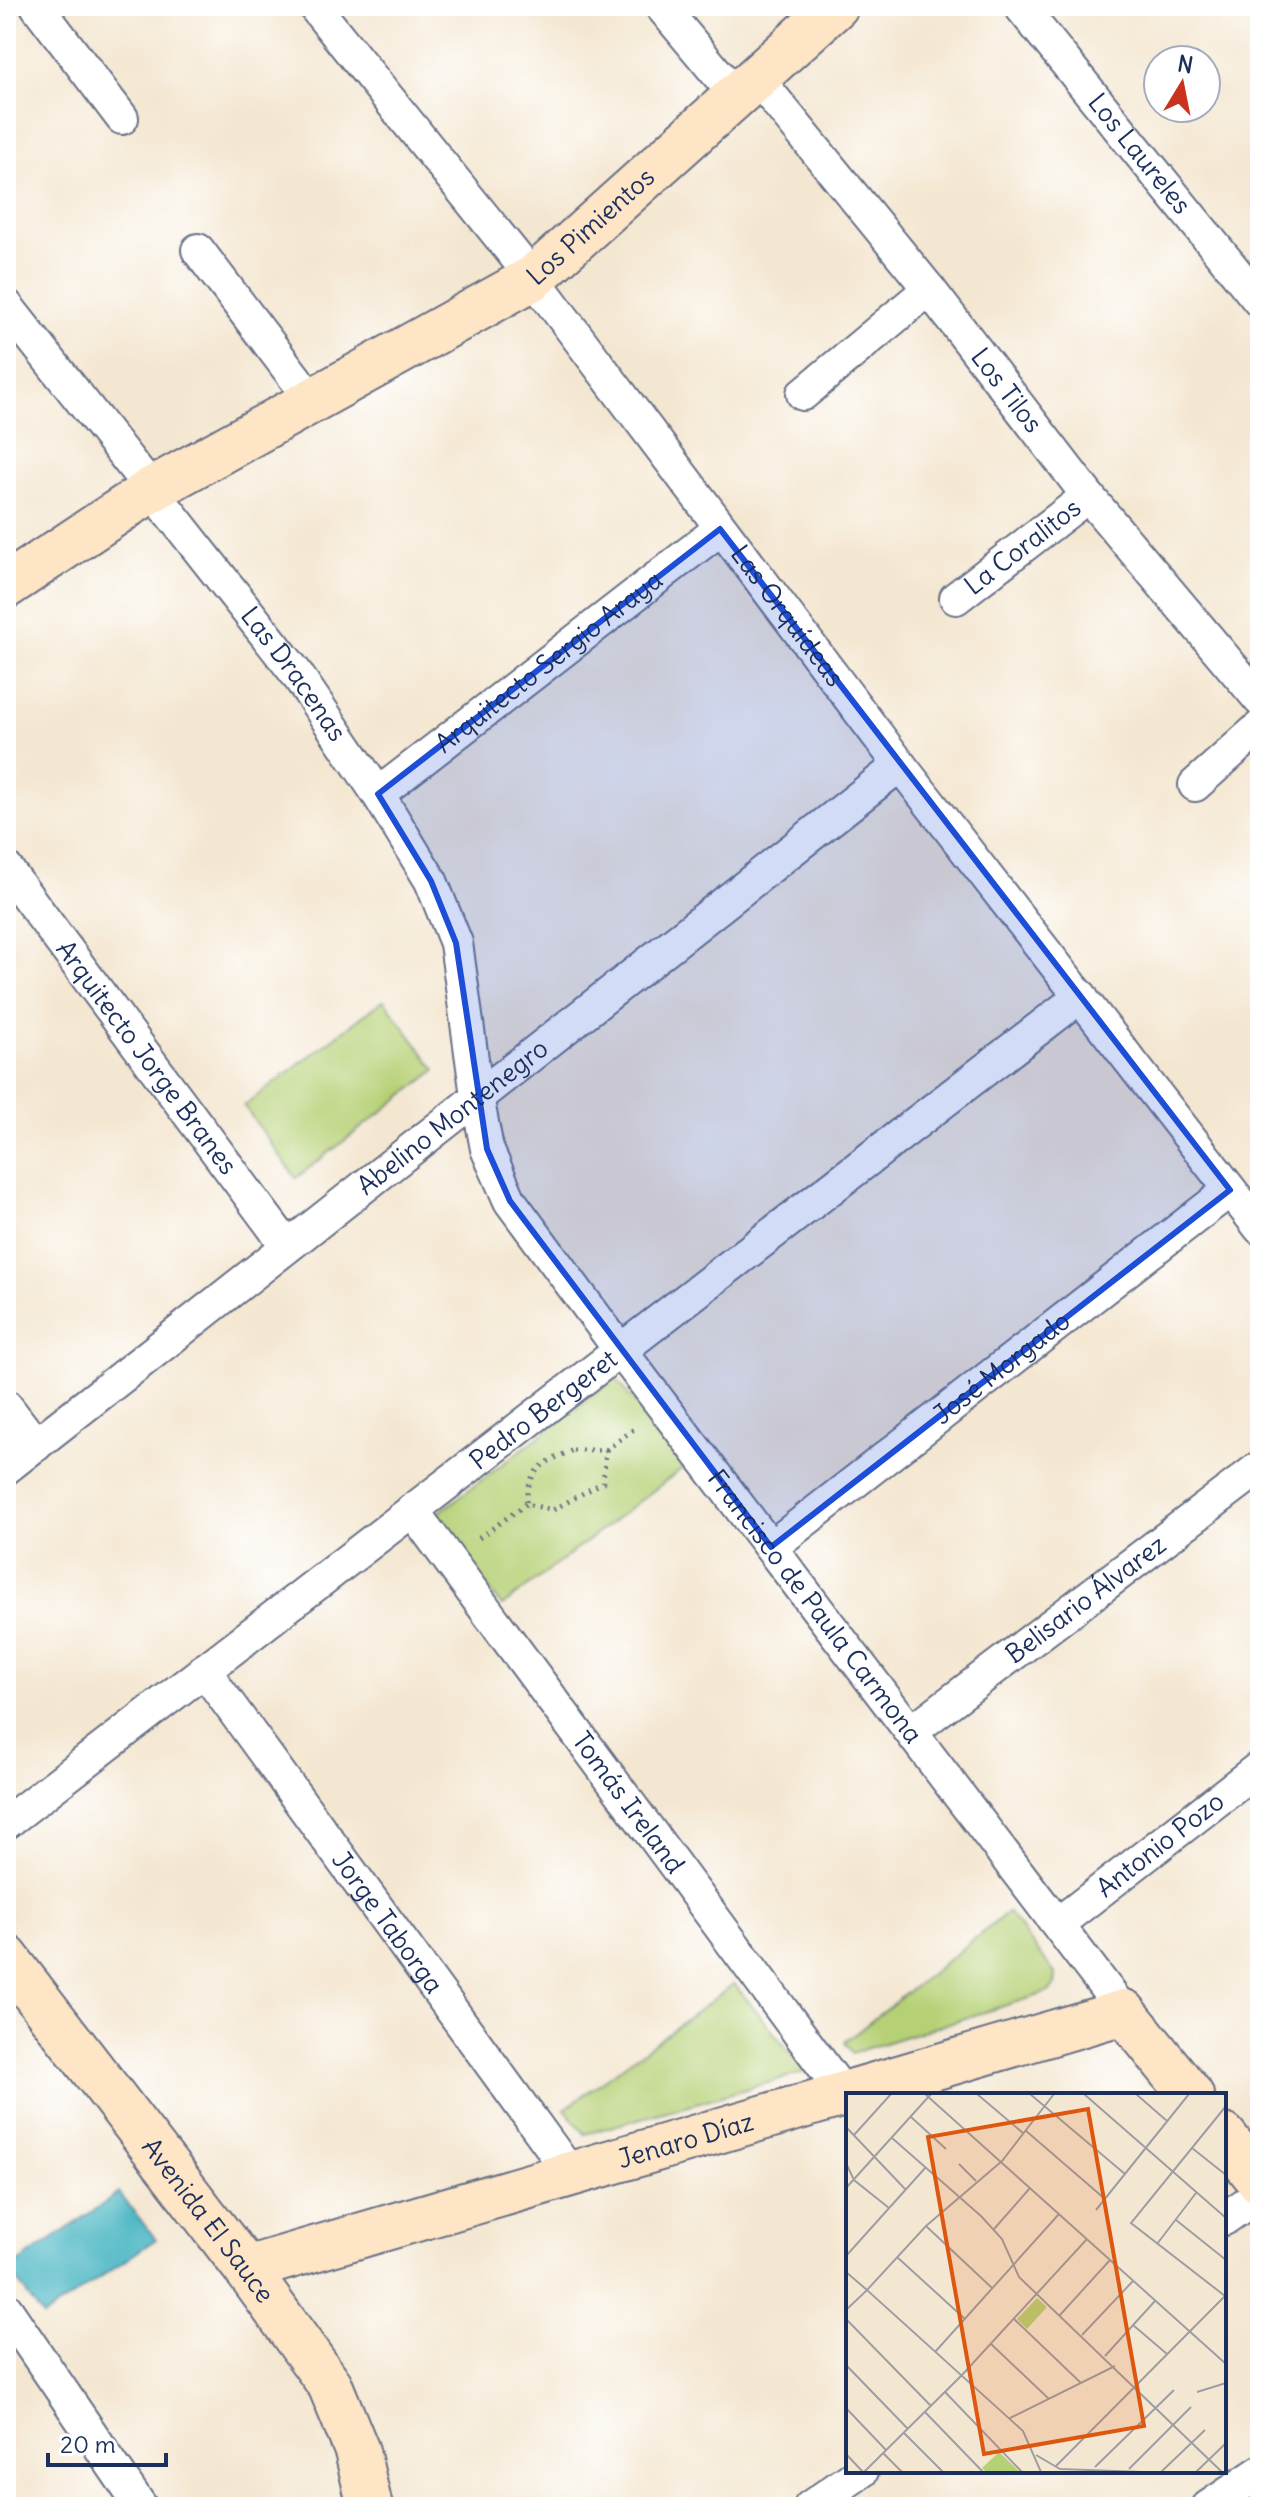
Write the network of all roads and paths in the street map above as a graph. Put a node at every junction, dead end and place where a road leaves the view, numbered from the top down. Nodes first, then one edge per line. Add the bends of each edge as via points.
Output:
1 (37, 6) edge
2 (314, 6) edge
3 (661, 6) edge
4 (836, 6) edge
5 (1020, 6) edge
6 (746, 87) junction
7 (122, 118) dead end
8 (198, 250) dead end
9 (533, 278) junction
10 (929, 289) junction
11 (1260, 302) edge
12 (6, 305) edge
13 (803, 394) dead end
14 (311, 399) junction
15 (151, 490) junction
16 (1088, 496) junction
17 (720, 529) junction
18 (6, 586) edge
19 (956, 598) dead end
20 (1260, 700) edge
21 (1260, 727) edge
22 (900, 765) junction
23 (1195, 785) dead end
24 (378, 794) junction
25 (6, 868) edge
26 (1081, 996) junction
27 (477, 1096) junction
28 (1230, 1190) junction
29 (1260, 1228) edge
30 (287, 1246) junction
31 (620, 1350) junction
32 (6, 1406) edge
33 (36, 1445) junction
34 (1260, 1467) edge
35 (6, 1468) edge
36 (526, 1504) junction
37 (412, 1510) junction
38 (771, 1547) junction
39 (449, 1560) junction
40 (204, 1670) junction
41 (912, 1731) junction
42 (1260, 1767) edge
43 (6, 1823) edge
44 (1059, 1923) junction
45 (6, 1957) edge
46 (1124, 2012) junction
47 (847, 2093) edge
48 (1189, 2093) edge
49 (844, 2094) joint
50 (1226, 2138) edge
51 (571, 2174) junction
52 (1260, 2181) edge
53 (1260, 2194) edge
54 (1226, 2218) edge
55 (246, 2269) junction
56 (6, 2309) edge
57 (1260, 2472) edge
58 (859, 2473) edge
59 (141, 2507) edge
60 (370, 2507) edge
61 (810, 2507) edge
62 (1208, 2507) edge

1 - 7 street
2 - 9 street, Las Orquídeas
3 - 6 street, Los Tilos
4 - 6 street, Los Pimientos
5 - 11 street, Los Laureles
6 - 9 street, Los Pimientos
6 - 10 street, Los Tilos
8 - 14 street
9 - 14 street, Los Pimientos
9 - 17 street, Las Orquídeas
10 - 13 street
10 - 16 street, Los Tilos
12 - 15 street, Las Dracenas
14 - 15 street, Los Pimientos
15 - 18 street, Los Pimientos
15 - 24 street, Las Dracenas via 296,673
16 - 19 street, La Coralitos
16 - 20 street, Los Tilos
17 - 22 street, Las Orquídeas
17 - 24 street, Arquitecto Sergio Araya
21 - 23 street
22 - 26 street, Las Orquídeas
22 - 27 street, Abelino Montenegro
24 - 27 street, Las Dracenas via 431,881 456,943
25 - 30 street, Arquitecto Jorge Branes
26 - 28 street, Las Orquídeas
26 - 31 street, Pedro Bergeret
27 - 30 street, Abelino Montenegro
27 - 31 street, Francisco de Paula Carmona via 487,1149 510,1201
28 - 29 street, Las Orquídeas
28 - 38 street, José Morgado
30 - 33 street, Abelino Montenegro
31 - 37 street, Pedro Bergeret
31 - 38 street, Francisco de Paula Carmona
32 - 33 street
33 - 35 street, Abelino Montenegro
34 - 41 street, Belisario Álvarez
36 - 36 path via 553,1510 603,1482 606,1450 573,1450 544,1463 528,1482
36 - 39 path
37 - 39 street, Tomás Ireland
37 - 40 street, Pedro Bergeret
38 - 41 street, Francisco de Paula Carmona
39 - 49 street, Tomás Ireland
40 - 43 street, Pedro Bergeret
40 - 51 street, Jorge Taborga
41 - 44 street, Francisco de Paula Carmona
42 - 44 street, Antonio Pozo
44 - 46 street, Francisco de Paula Carmona
45 - 55 street, Avenida El Sauce
46 - 47 street, Jenaro Díaz
46 - 48 street, Francisco de Paula Carmona
49 - 51 street, Jenaro Díaz
50 - 52 street
51 - 55 street, Jenaro Díaz
53 - 54 street
55 - 60 street, Avenida El Sauce via 330,2385 357,2451
56 - 59 street
57 - 62 street
58 - 61 street

